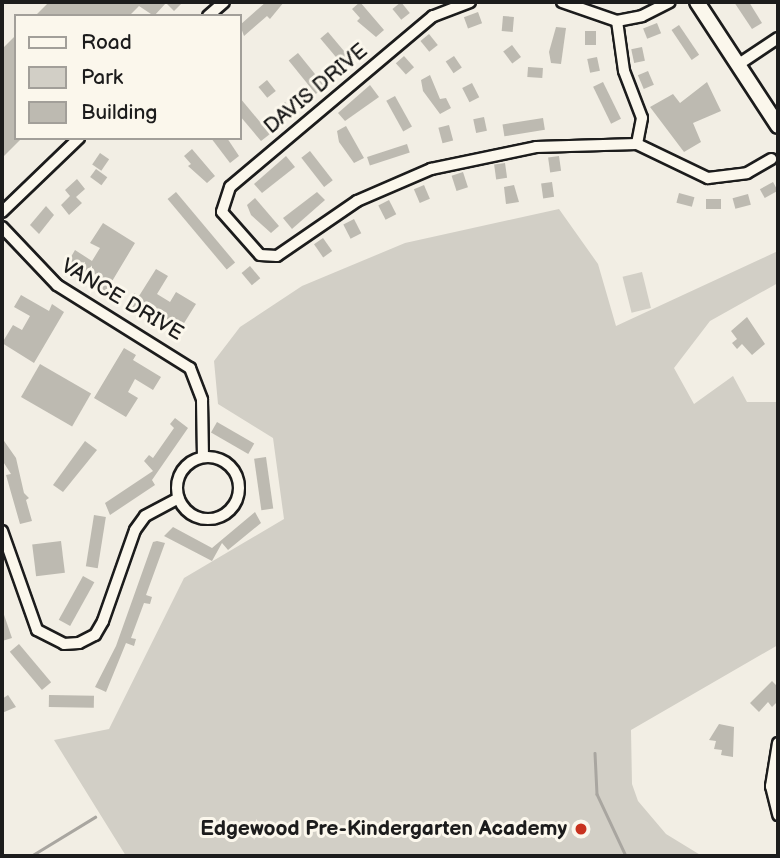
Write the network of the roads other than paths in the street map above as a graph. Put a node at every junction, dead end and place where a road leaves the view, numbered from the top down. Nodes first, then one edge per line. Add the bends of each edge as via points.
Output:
1 (224, 2) edge
2 (470, 2) edge
3 (562, 2) edge
4 (670, 2) edge
5 (697, 2) edge
6 (210, 14) edge
7 (617, 21) junction
8 (778, 38) edge
9 (739, 64) junction
10 (778, 126) edge
11 (77, 140) edge
12 (637, 144) junction
13 (771, 159) dead end
14 (2, 212) edge
15 (2, 227) edge
16 (203, 457) junction
17 (179, 498) junction
18 (2, 531) edge
19 (778, 744) edge
20 (778, 815) edge

1 - 6 street
2 - 12 street, DAVIS DRIVE via 433,16 230,187 222,212 260,255 277,256 357,201 431,169 536,147
3 - 7 street
4 - 7 street via 642,16
5 - 9 main road
7 - 12 street via 624,71 642,118
8 - 9 street
9 - 10 main road
11 - 14 street
12 - 13 street, DAVIS DRIVE via 708,178 747,173
15 - 16 street, VANCE DRIVE via 57,285 190,368 201,400
16 - 17 street via 181,472
16 - 17 street via 221,460 235,473 236,501 222,515 202,518 185,509
17 - 18 street via 145,516 135,530 103,621 95,635 79,643 64,644 37,630
19 - 20 street via 771,786

